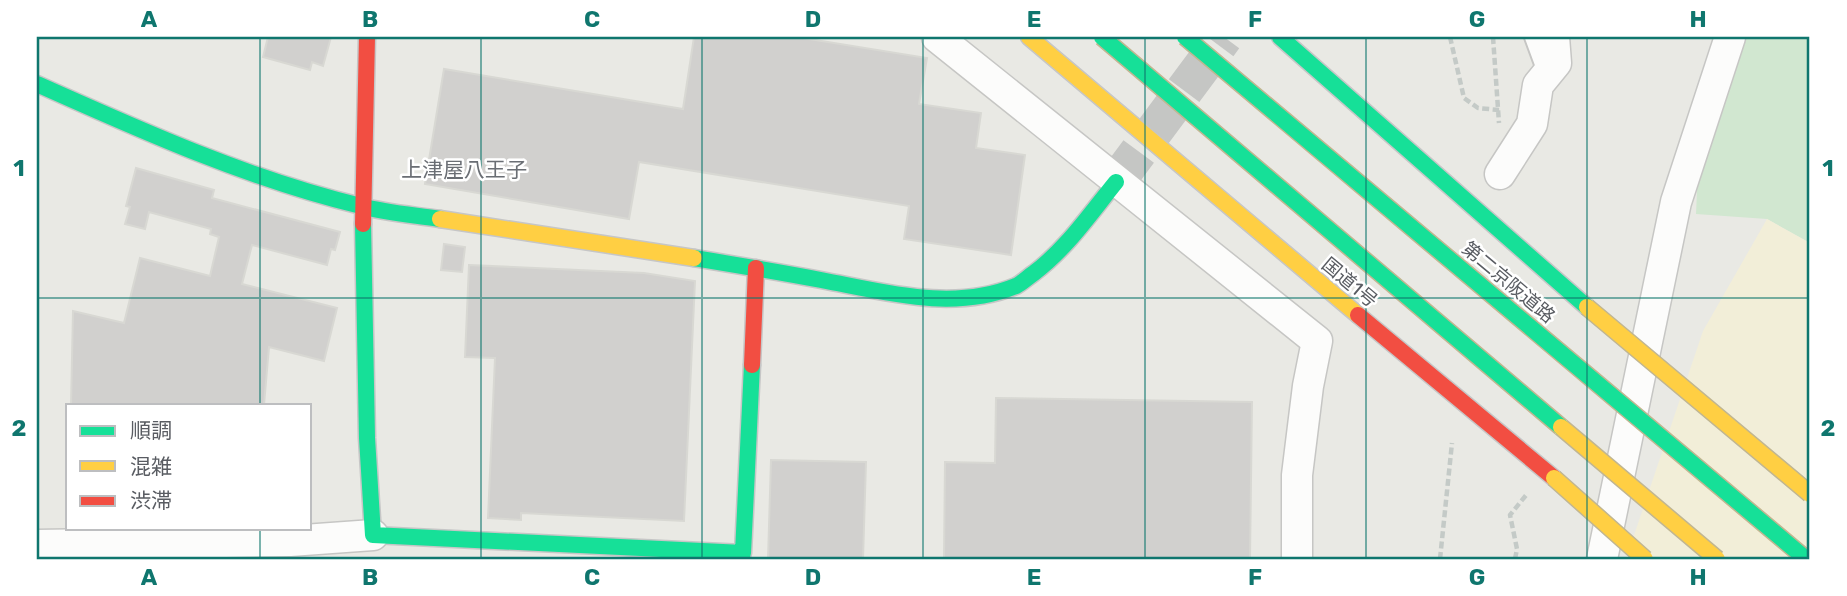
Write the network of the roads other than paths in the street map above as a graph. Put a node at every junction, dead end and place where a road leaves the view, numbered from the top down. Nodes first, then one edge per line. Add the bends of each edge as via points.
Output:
1 (367, 37) edge
2 (937, 37) edge
3 (1029, 37) edge
4 (1185, 37) edge
5 (1280, 37) edge
6 (1532, 37) edge
7 (1554, 37) edge
8 (1730, 37) edge
9 (1104, 40) edge
10 (1546, 75) junction
11 (37, 85) edge
12 (1500, 174) road end
13 (1116, 182) junction
14 (363, 207) junction
15 (755, 268) junction
16 (1810, 494) edge
17 (373, 536) junction
18 (1810, 538) edge
19 (37, 545) edge
20 (289, 550) edge
21 (1297, 559) edge
22 (1602, 559) edge
23 (1645, 559) edge
24 (1717, 559) edge
25 (1792, 559) edge
26 (1806, 559) edge

1 - 14 main road
2 - 13 street
3 - 23 main road, 国道1号, bridge
4 - 26 main road, 第二京阪道路, bridge
5 - 16 main road, bridge via 1587,307
6 - 10 lane
7 - 10 street via 1556,63
8 - 22 street via 1676,202
9 - 24 main road, bridge
10 - 12 street via 1538,85 1532,124
11 - 14 main road via 141,131 313,194
13 - 15 main road via 1042,267 1017,285 987,294 951,300 910,297
13 - 21 street via 1317,341 1297,475
14 - 15 main road
14 - 17 main road
15 - 17 main road via 743,553
17 - 20 street
18 - 25 lane
19 - 20 street

